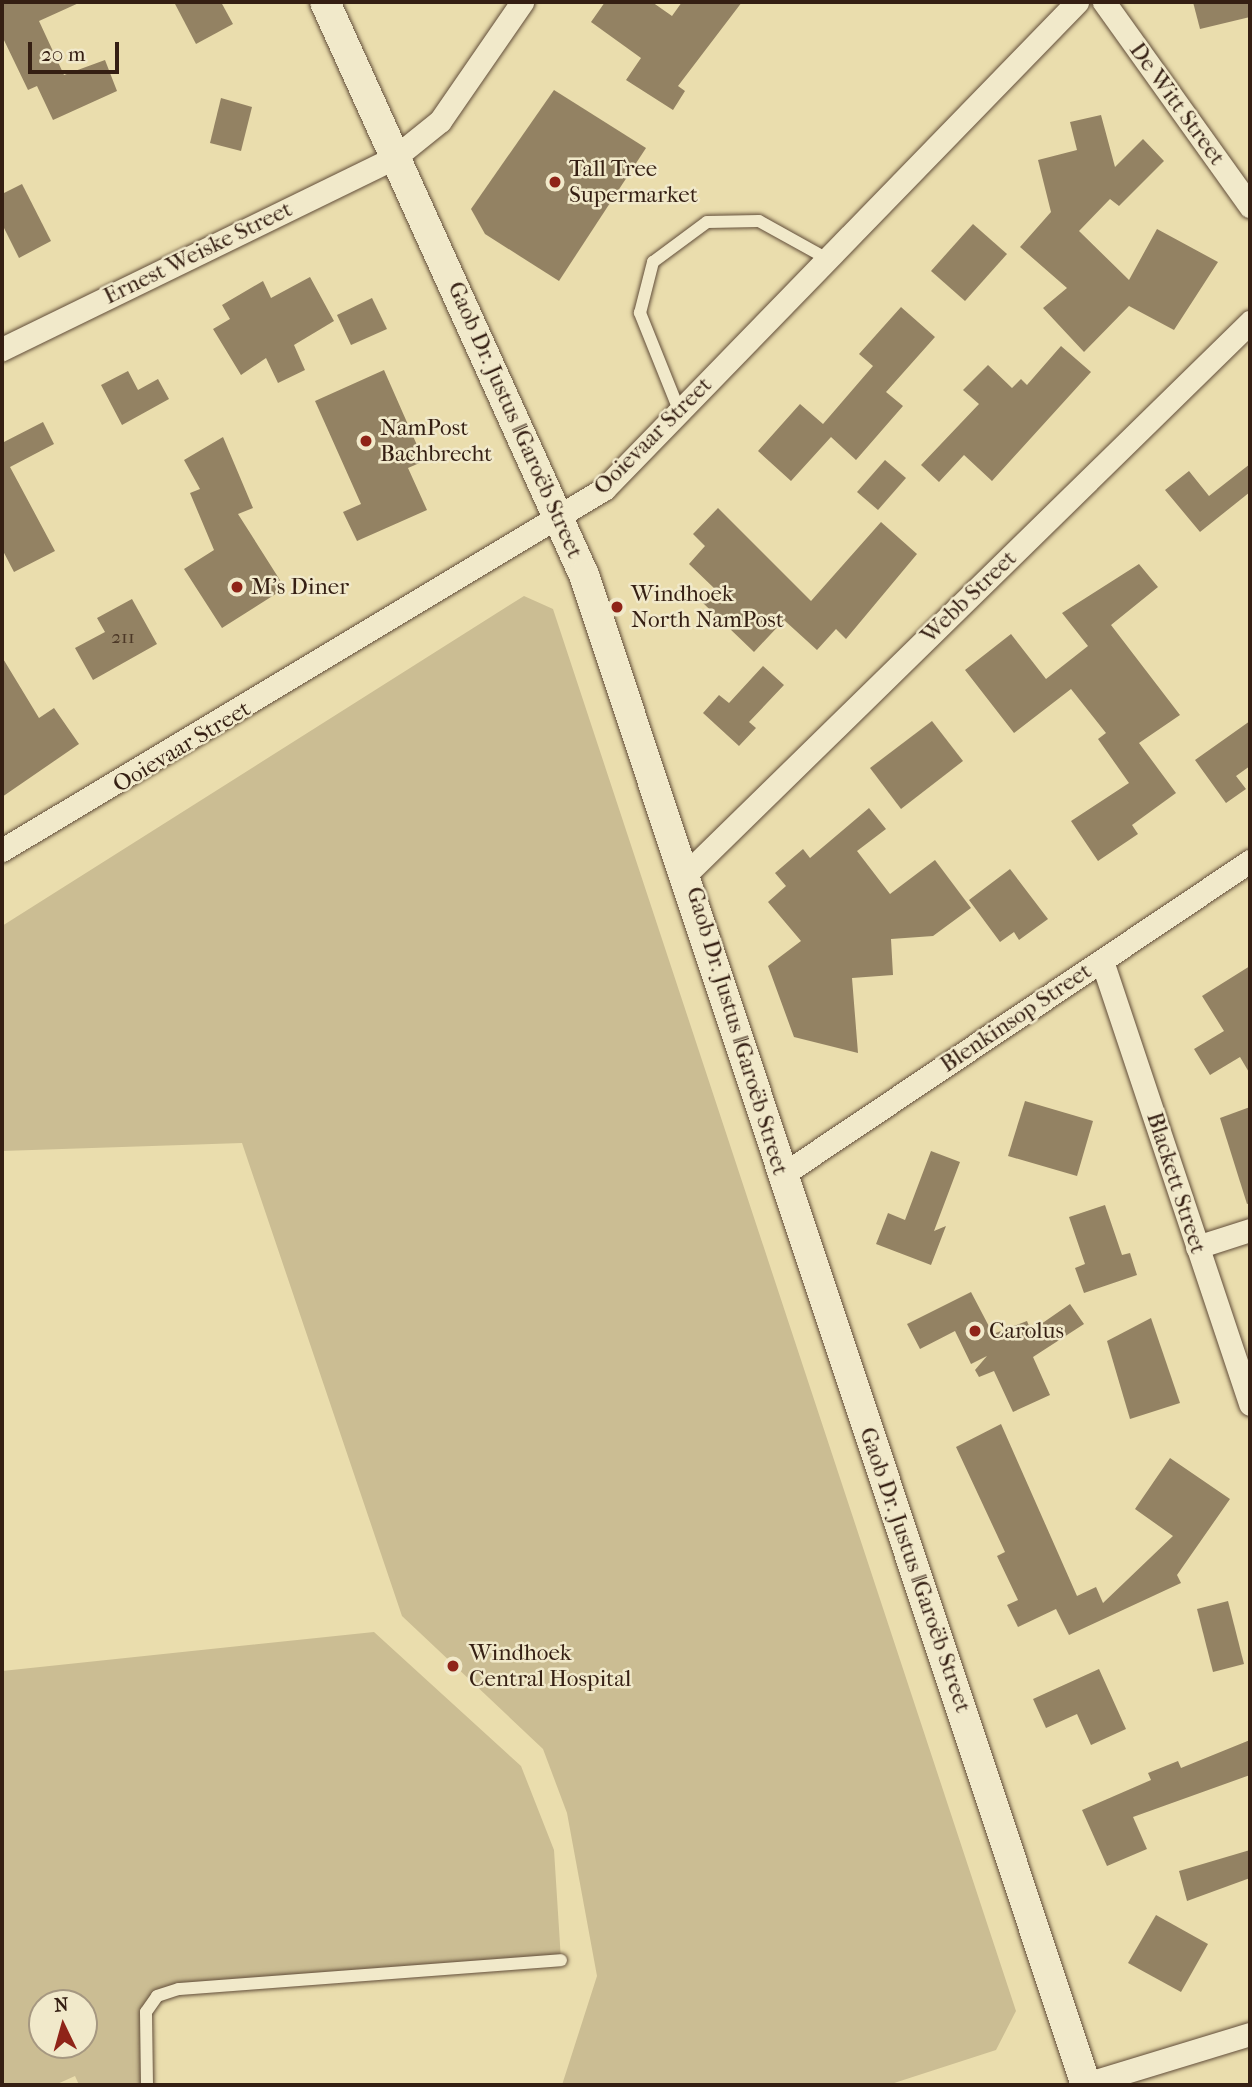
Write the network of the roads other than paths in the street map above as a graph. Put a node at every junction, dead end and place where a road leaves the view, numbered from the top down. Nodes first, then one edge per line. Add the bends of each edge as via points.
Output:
1 (325, 2) edge
2 (522, 2) edge
3 (1077, 2) edge
4 (1104, 2) edge
5 (394, 158) junction
6 (1250, 206) edge
7 (824, 257) junction
8 (1250, 322) edge
9 (2, 349) edge
10 (679, 411) junction
11 (562, 519) junction
12 (8, 851) edge
13 (1250, 861) edge
14 (687, 873) junction
15 (1102, 961) junction
16 (782, 1175) junction
17 (1250, 1230) edge
18 (1197, 1247) junction
19 (1250, 1404) edge
20 (561, 1961) dead end
21 (1250, 2034) edge
22 (147, 2085) edge
23 (1085, 2085) edge

1 - 5 street, Gaob Dr. Justus ǁGaroëb Street
2 - 5 street, Ernest Weiske Street via 440,121
3 - 7 street, Ooievaar Street
4 - 6 street, De Witt Street
5 - 9 street, Ernest Weiske Street
5 - 11 street, Gaob Dr. Justus ǁGaroëb Street
7 - 10 street, Ooievaar Street
7 - 10 lane via 759,221 707,222 653,262 640,313
8 - 14 street, Webb Street
10 - 11 street, Ooievaar Street via 604,489
11 - 12 street, Ooievaar Street
11 - 14 street, Gaob Dr. Justus ǁGaroëb Street
13 - 15 street, Blenkinsop Street
14 - 16 street, Gaob Dr. Justus ǁGaroëb Street
15 - 16 street, Blenkinsop Street
15 - 18 street, Blackett Street
16 - 23 street, Gaob Dr. Justus ǁGaroëb Street
17 - 18 street
18 - 19 street, Blackett Street
20 - 22 lane via 179,1989 158,1996 146,2011
21 - 23 street

